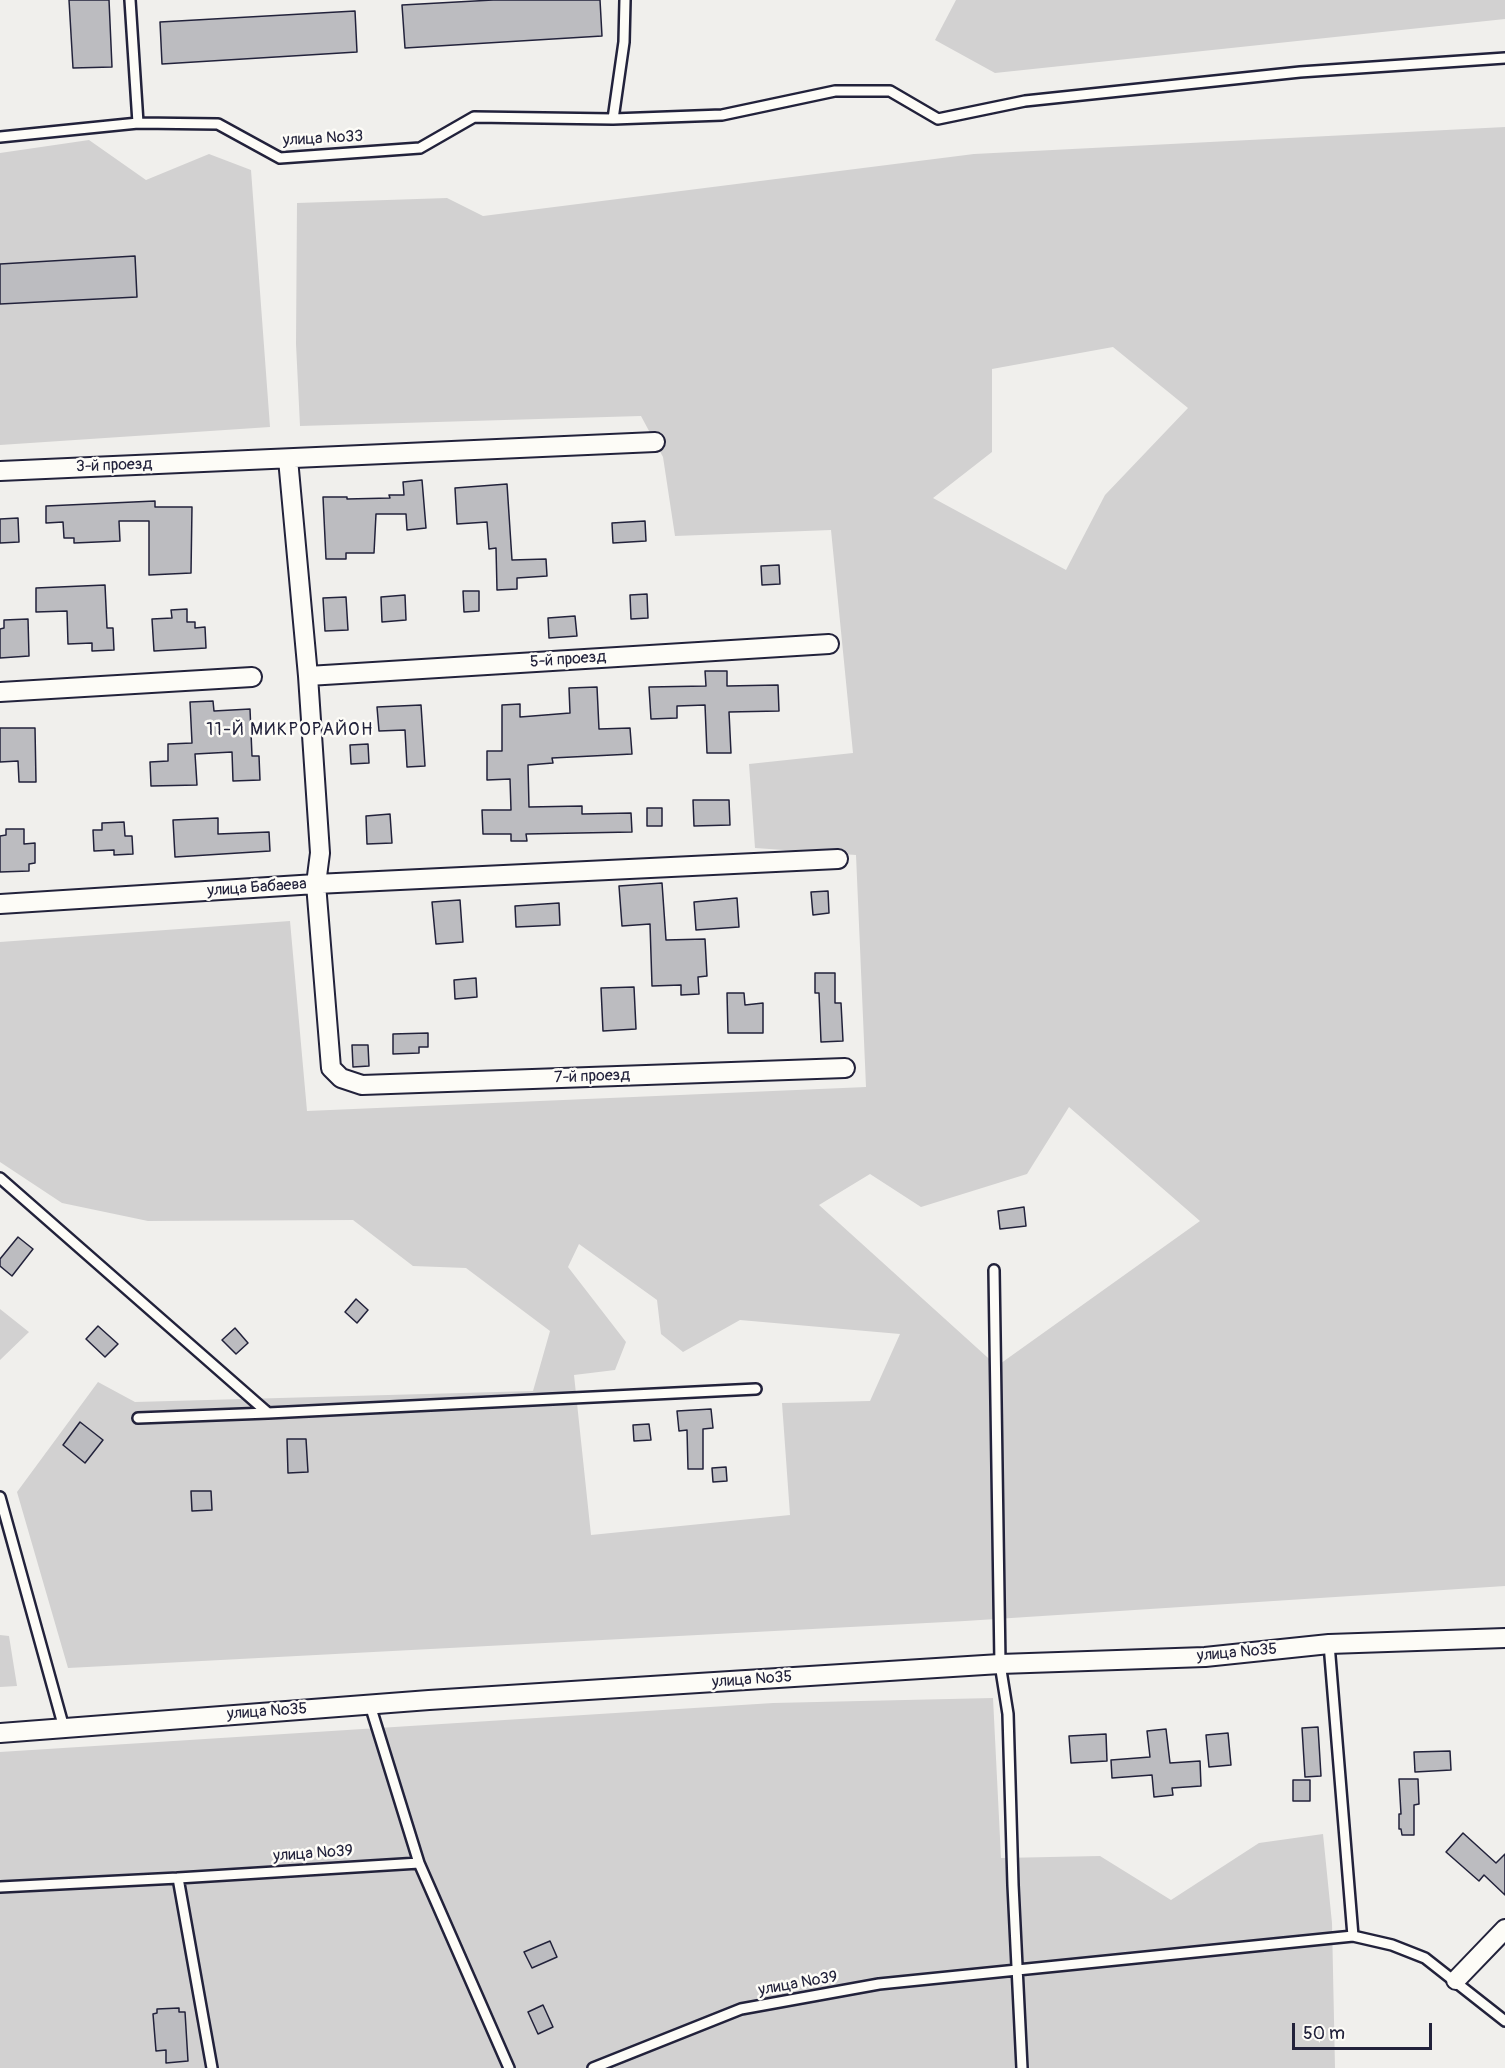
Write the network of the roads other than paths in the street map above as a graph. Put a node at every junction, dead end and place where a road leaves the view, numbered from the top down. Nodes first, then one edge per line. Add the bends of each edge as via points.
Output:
1 (130, 0) edge
2 (625, 0) edge
3 (1505, 58) edge
4 (613, 118) junction
5 (138, 123) junction
6 (0, 137) edge
7 (655, 442) dead end
8 (288, 459) junction
9 (0, 471) edge
10 (829, 644) dead end
11 (308, 676) junction
12 (252, 677) dead end
13 (0, 692) edge
14 (838, 859) dead end
15 (316, 884) junction
16 (0, 904) edge
17 (845, 1068) dead end
18 (341, 1078) joint
19 (0, 1178) edge
20 (994, 1270) dead end
21 (756, 1389) dead end
22 (268, 1413) junction
23 (138, 1418) dead end
24 (0, 1497) edge
25 (1505, 1638) edge
26 (1329, 1644) junction
27 (1000, 1664) junction
28 (370, 1704) junction
29 (64, 1728) junction
30 (0, 1733) edge
31 (419, 1863) junction
32 (178, 1878) junction
33 (0, 1887) edge
34 (1505, 1929) edge
35 (1353, 1936) junction
36 (1019, 1970) junction
37 (1456, 1980) junction
38 (1505, 2021) edge
39 (212, 2068) edge
40 (509, 2068) edge
41 (593, 2068) edge
42 (1022, 2068) edge

1 - 5 lane
2 - 4 lane via 624,42
3 - 4 lane, улица №33 via 1300,72 1025,101 938,118 890,91 835,91 722,116
4 - 5 lane, улица №33 via 474,117 420,148 280,158 218,124
5 - 6 lane, улица №33
7 - 8 street, 3-й проезд
8 - 9 street, 3-й проезд
8 - 11 street
10 - 11 street, 5-й проезд
11 - 15 street via 320,853
12 - 13 street
14 - 15 street
15 - 16 street, улица Бабаева
15 - 18 street, улица Бабаева via 331,1068
17 - 18 street, 7-й проезд via 362,1085
19 - 22 lane
20 - 27 lane
21 - 22 lane
22 - 23 lane
24 - 29 lane
25 - 26 street, улица №35
26 - 27 street, улица №35 via 1205,1657
26 - 35 lane
27 - 28 street, улица №35
27 - 36 lane via 1008,1714
28 - 29 street, улица №35
28 - 31 lane
29 - 30 street, улица №35
31 - 32 lane, улица №39
31 - 40 lane
32 - 33 lane, улица №39
32 - 39 lane
34 - 37 street
35 - 36 lane, улица №39
35 - 37 lane, улица №39 via 1425,1958
36 - 41 lane, улица №39 via 879,1984 741,2009
36 - 42 lane
37 - 38 lane, улица №39

